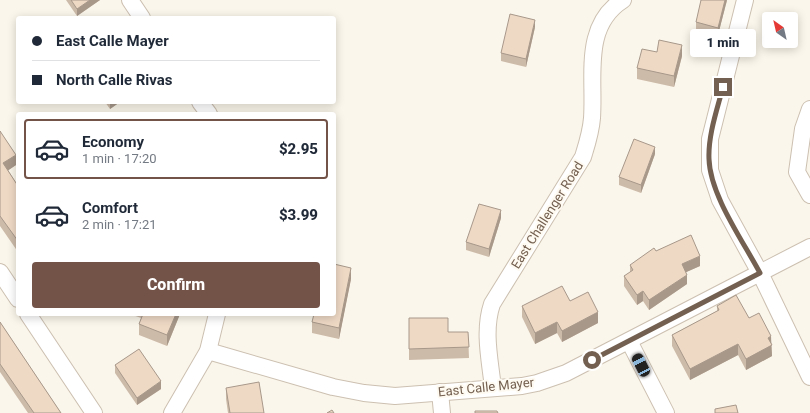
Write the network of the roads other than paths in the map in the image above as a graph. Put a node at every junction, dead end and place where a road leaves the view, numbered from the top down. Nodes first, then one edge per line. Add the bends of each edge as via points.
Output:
1 (130, 0) edge
2 (623, 0) edge
3 (745, 0) edge
4 (141, 16) edge
5 (810, 109) edge
6 (810, 195) edge
7 (810, 247) edge
8 (0, 272) edge
9 (760, 273) junction
10 (16, 296) edge
11 (29, 316) edge
12 (217, 316) edge
13 (629, 341) junction
14 (208, 351) junction
15 (810, 377) edge
16 (494, 388) junction
17 (440, 392) junction
18 (94, 413) edge
19 (172, 413) edge
20 (442, 413) edge
21 (666, 413) edge

1 - 4 street
2 - 16 street, East Challenger Road via 607,15 596,37 593,54 592,118 583,157 492,304 487,334
3 - 9 street via 712,129 709,160 716,190
5 - 6 street via 803,129 797,172
7 - 9 street, East Calle Mayer
8 - 10 street
9 - 13 street, East Calle Mayer
9 - 15 street
11 - 18 street
12 - 14 street
13 - 16 street, East Calle Mayer via 552,379 522,386
13 - 21 street
14 - 17 street, East Calle Mayer via 333,387 364,393 395,396
14 - 19 street
16 - 17 street, East Calle Mayer
17 - 20 street

